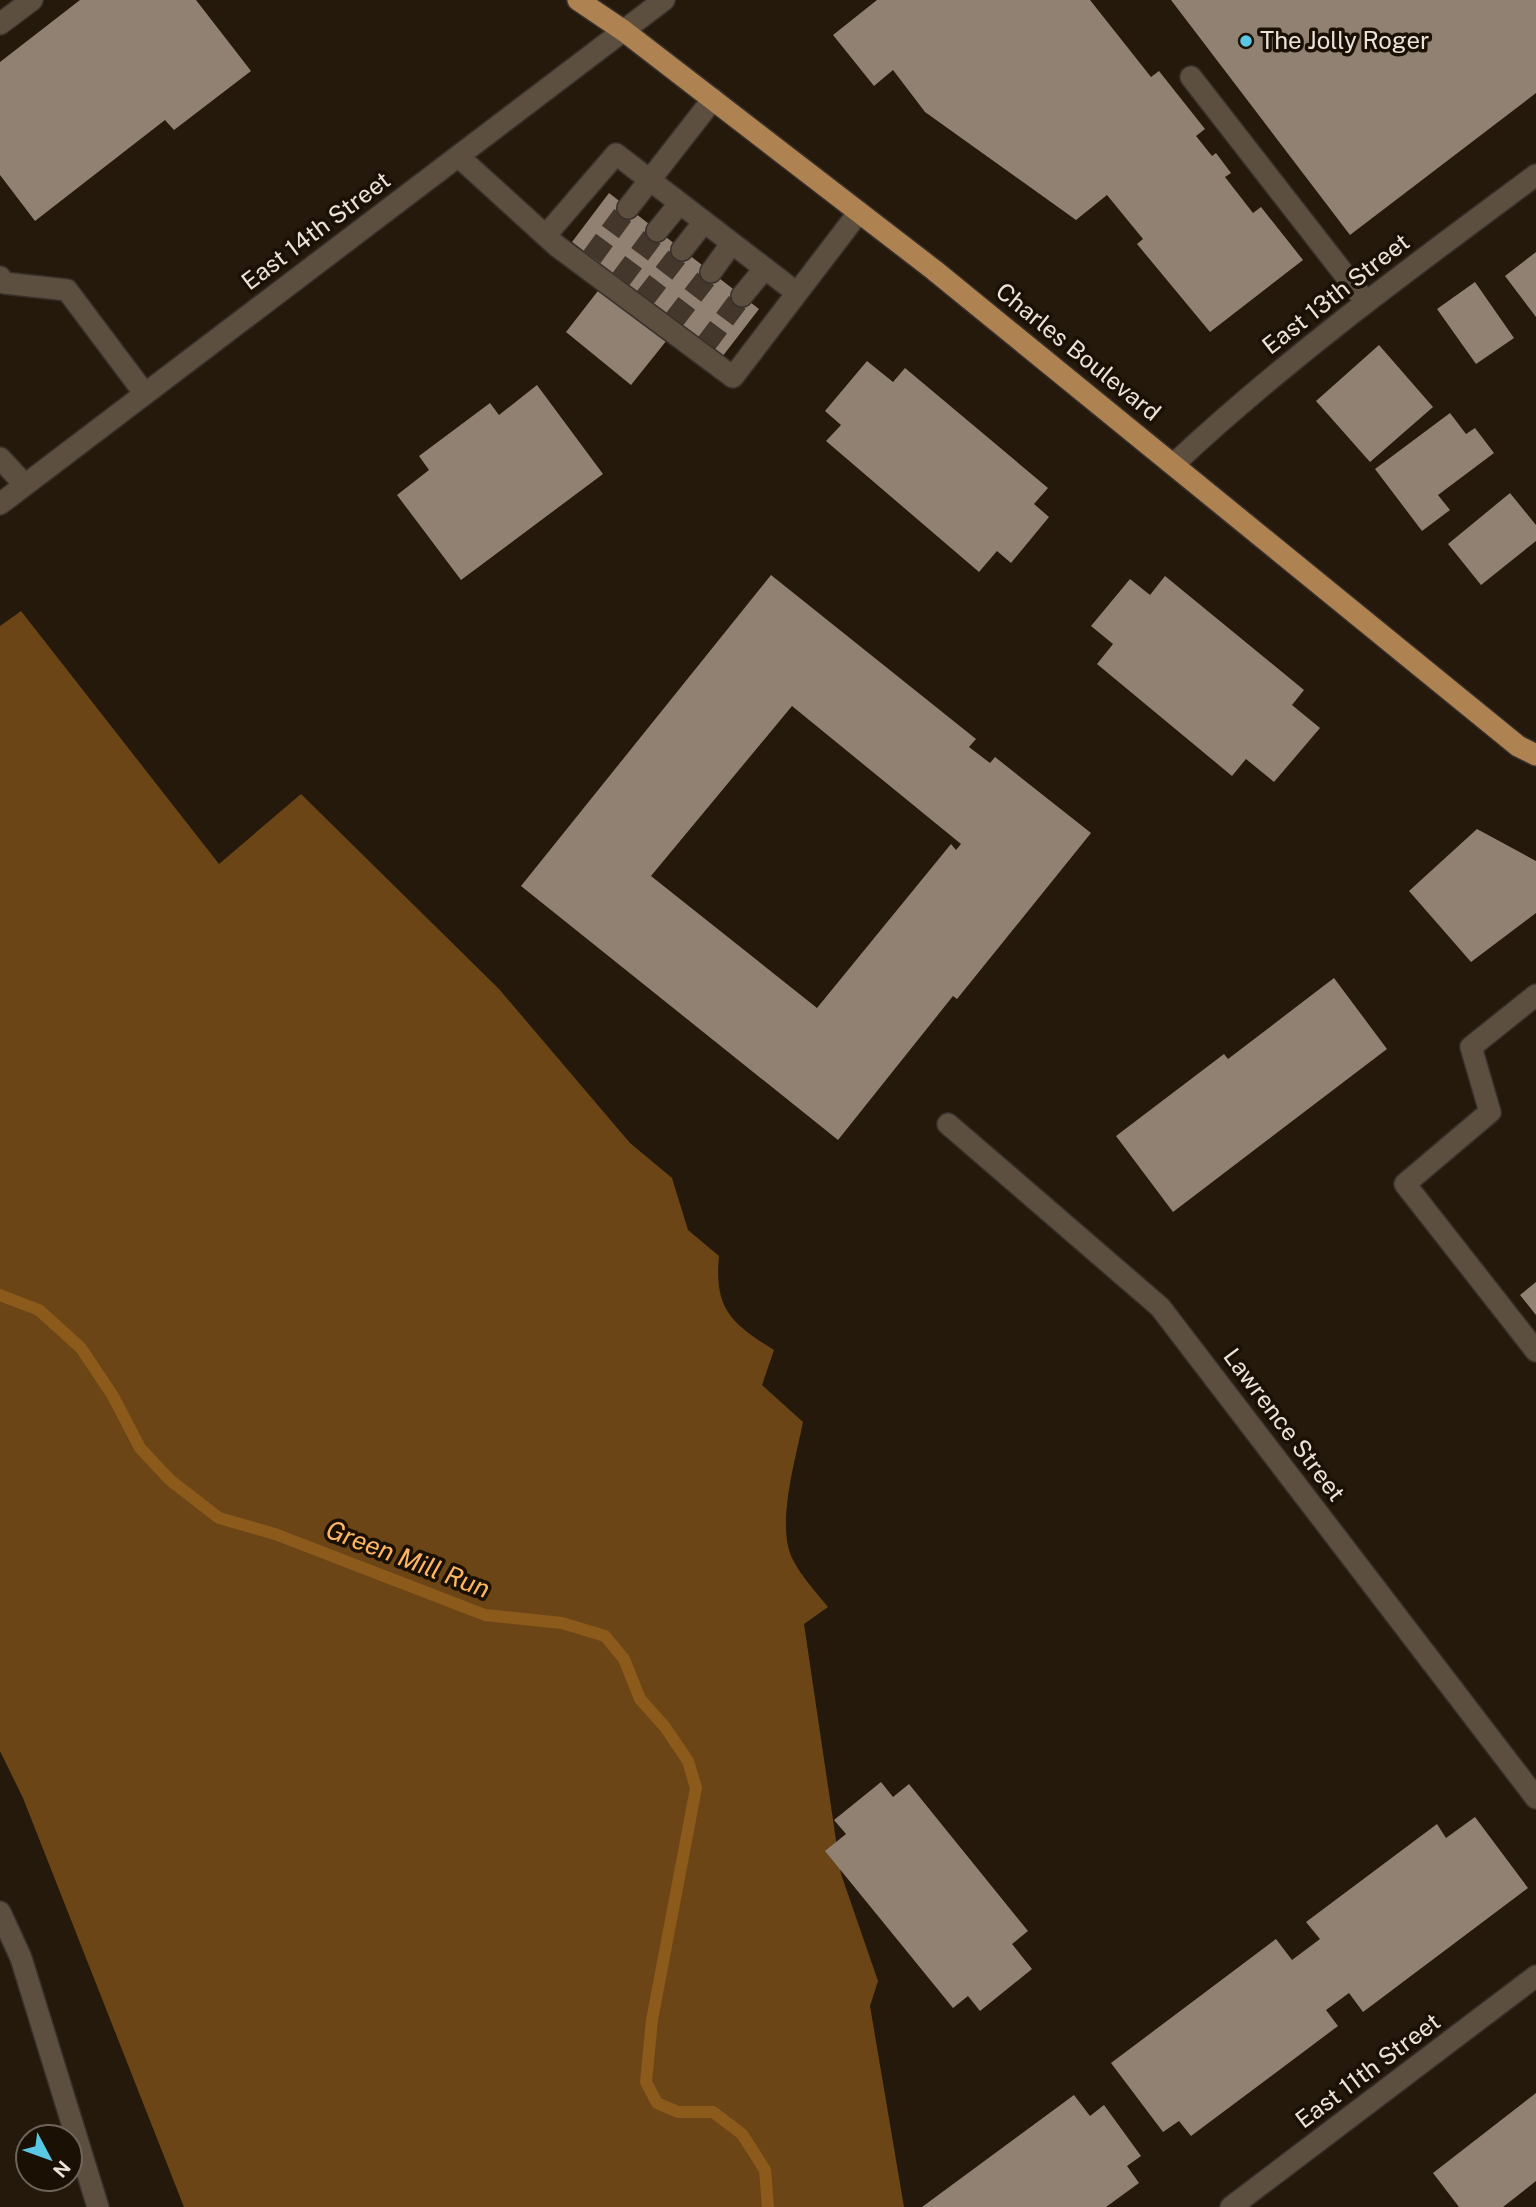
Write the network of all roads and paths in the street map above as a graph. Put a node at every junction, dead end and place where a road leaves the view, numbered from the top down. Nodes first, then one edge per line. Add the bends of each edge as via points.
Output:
1 (32, 0) edge
2 (578, 0) edge
3 (664, 0) edge
4 (0, 24) edge
5 (624, 31) junction
6 (1191, 78) dead end
7 (713, 99) junction
8 (458, 156) junction
9 (1536, 174) edge
10 (650, 180) junction
11 (680, 203) junction
12 (628, 208) tunnel mouth
13 (859, 212) junction
14 (704, 222) junction
15 (657, 231) tunnel mouth
16 (546, 235) junction
17 (732, 243) junction
18 (682, 250) tunnel mouth
19 (765, 268) junction
20 (711, 272) tunnel mouth
21 (0, 277) edge
22 (797, 293) junction
23 (742, 296) tunnel mouth
24 (1366, 302) junction
25 (145, 394) junction
26 (0, 458) edge
27 (1174, 464) junction
28 (25, 485) junction
29 (0, 504) edge
30 (1536, 755) edge
31 (1536, 995) edge
32 (948, 1124) dead end
33 (1536, 1351) edge
34 (1536, 1798) edge
35 (0, 1912) edge
36 (1536, 1976) edge
37 (98, 2207) edge
38 (1231, 2207) edge

1 - 4 street
2 - 5 main road, Charles Boulevard
3 - 5 street, East 14th Street
5 - 7 main road, Charles Boulevard
5 - 8 street, East 14th Street
6 - 24 street
7 - 10 street
7 - 13 main road, Charles Boulevard
8 - 16 street
8 - 25 street, East 14th Street
9 - 24 street, East 13th Street
10 - 11 street
10 - 12 street
10 - 16 street via 616,154
11 - 14 street
11 - 15 street
13 - 22 street
13 - 27 main road, Charles Boulevard
14 - 17 street
14 - 18 street
16 - 22 street via 702,348 733,377
17 - 19 street
17 - 20 street
19 - 22 street
19 - 23 street
21 - 25 street via 4,283 67,290
24 - 27 street, East 13th Street via 1232,409
25 - 28 street, East 14th Street
26 - 28 street
27 - 30 main road, Charles Boulevard via 1518,746
28 - 29 street, East 14th Street
31 - 33 street via 1471,1047 1490,1112 1405,1184
32 - 34 street, Lawrence Street via 1160,1307
35 - 37 street via 21,1958
36 - 38 street, East 11th Street

